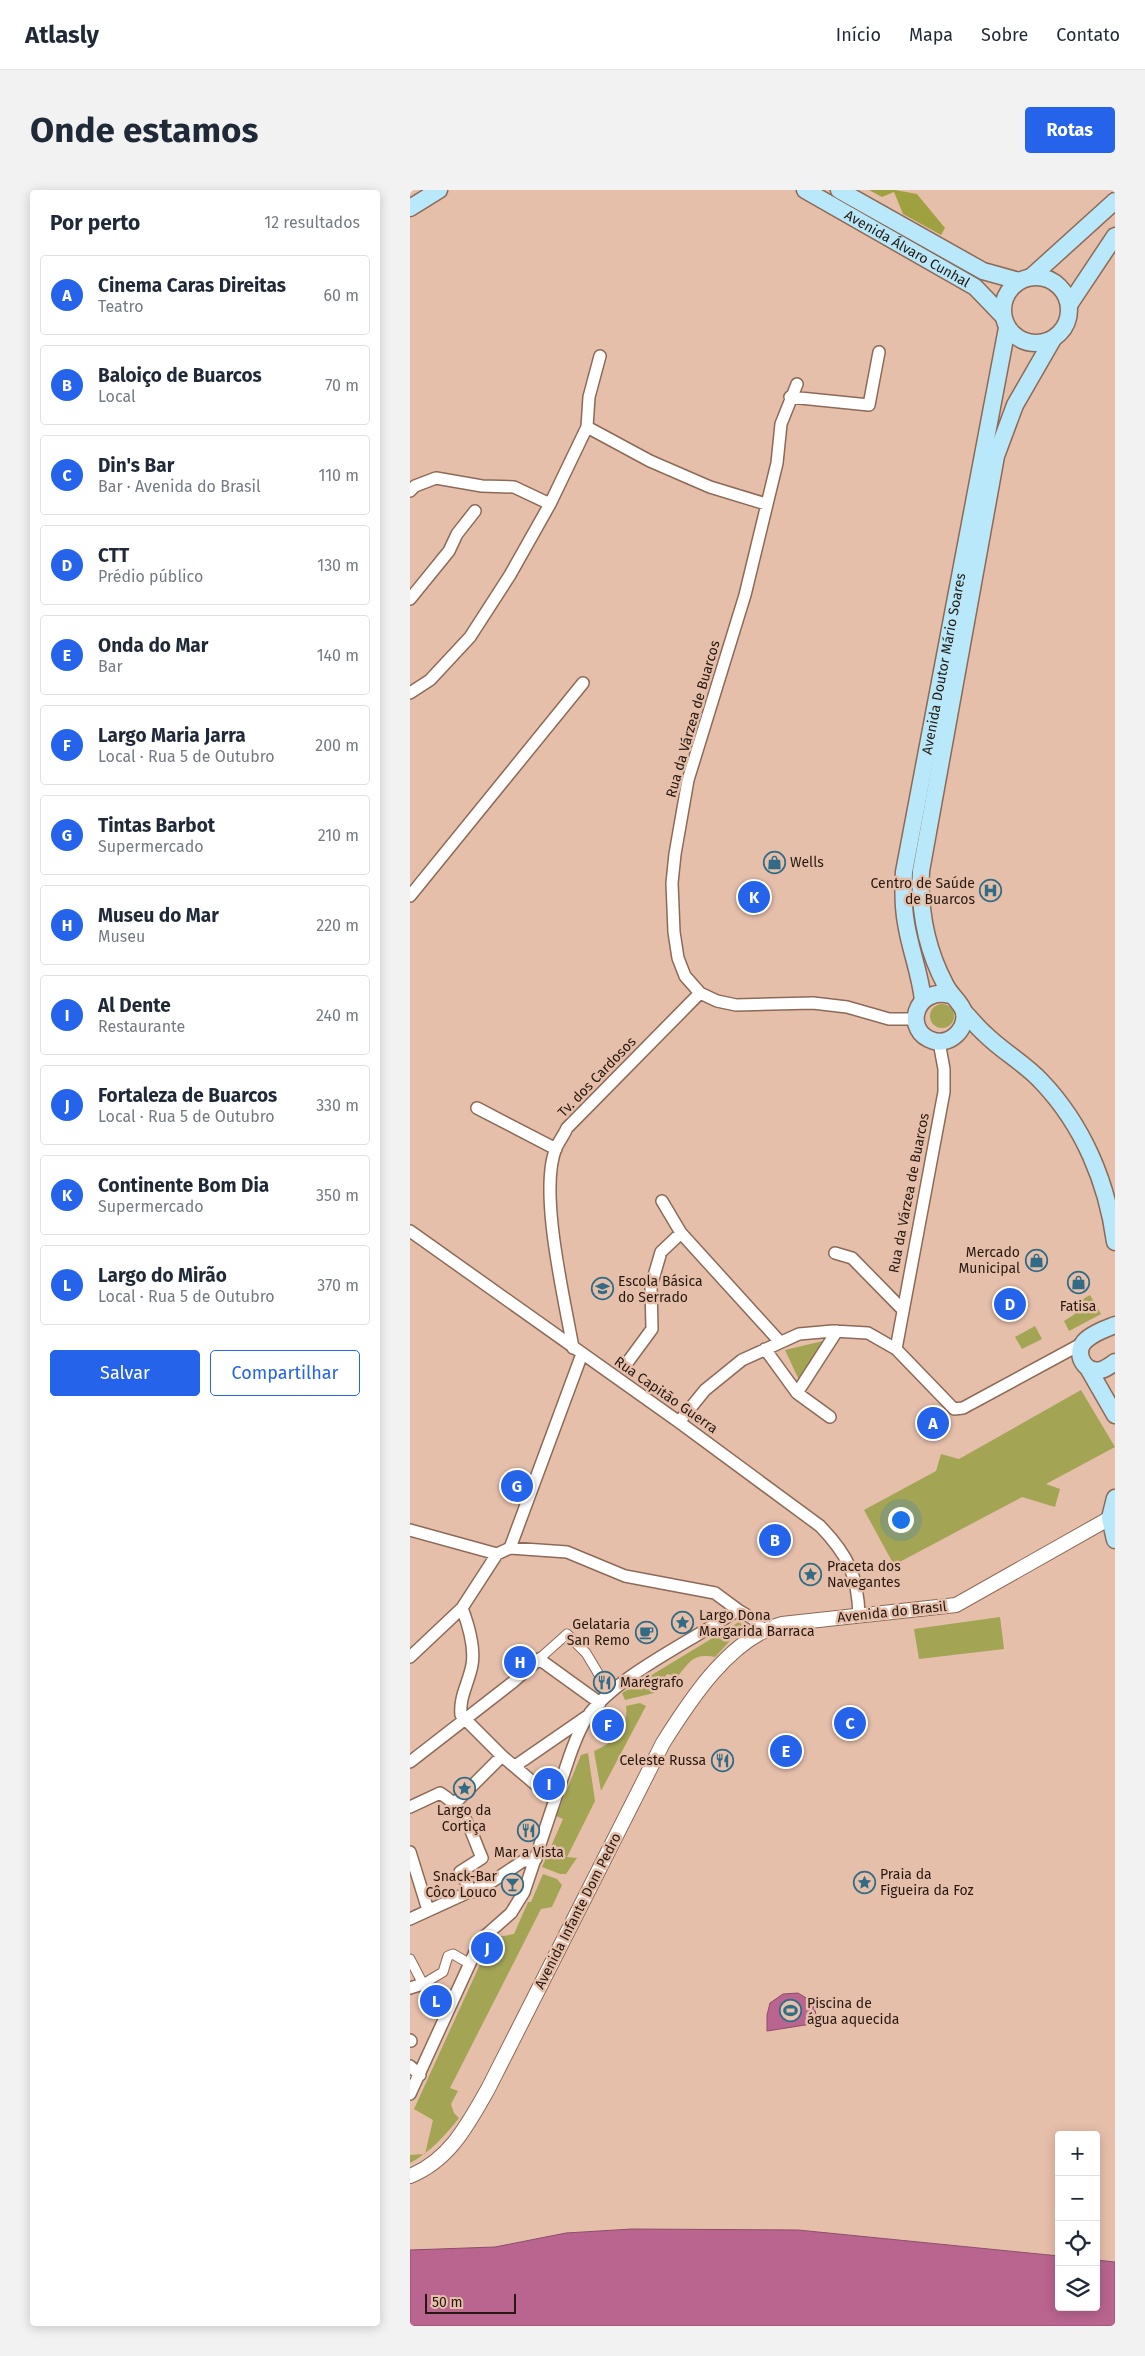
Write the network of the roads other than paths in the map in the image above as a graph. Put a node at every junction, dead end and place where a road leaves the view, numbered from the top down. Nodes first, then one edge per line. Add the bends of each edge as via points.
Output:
1 (439, 190) edge
2 (805, 190) edge
3 (839, 190) edge
4 (1115, 201) edge
5 (410, 208) edge
6 (1115, 236) edge
7 (1025, 279) junction
8 (1069, 306) junction
9 (1004, 321) junction
10 (1053, 339) junction
11 (879, 352) dead end
12 (600, 356) dead end
13 (797, 384) dead end
14 (790, 397) junction
15 (587, 427) junction
16 (410, 491) edge
17 (550, 504) junction
18 (766, 504) junction
19 (475, 511) dead end
20 (410, 599) edge
21 (583, 683) dead end
22 (410, 692) edge
23 (410, 896) edge
24 (700, 993) junction
25 (950, 995) junction
26 (923, 1000) junction
27 (964, 1012) junction
28 (916, 1019) junction
29 (986, 1035) junction
30 (946, 1040) junction
31 (477, 1108) dead end
32 (556, 1149) junction
33 (662, 1201) dead end
34 (410, 1231) edge
35 (681, 1233) junction
36 (1115, 1242) edge
37 (835, 1253) dead end
38 (903, 1310) junction
39 (1115, 1325) edge
40 (837, 1331) junction
41 (780, 1342) junction
42 (1083, 1343) junction
43 (765, 1349) junction
44 (896, 1349) junction
45 (578, 1351) junction
46 (627, 1363) dead end
47 (1113, 1364) edge
48 (1088, 1368) junction
49 (797, 1393) junction
50 (1105, 1397) junction
51 (1115, 1415) edge
52 (830, 1417) dead end
53 (679, 1422) junction
54 (1115, 1498) edge
55 (1110, 1518) junction
56 (411, 1532) edge
57 (1115, 1540) edge
58 (510, 1548) junction
59 (498, 1554) junction
60 (462, 1608) junction
61 (738, 1610) junction
62 (859, 1616) junction
63 (763, 1631) junction
64 (747, 1642) joint
65 (410, 1657) edge
66 (539, 1659) junction
67 (610, 1693) junction
68 (600, 1703) junction
69 (590, 1714) junction
70 (465, 1719) junction
71 (502, 1756) junction
72 (410, 1762) edge
73 (515, 1766) junction
74 (554, 1800) junction
75 (455, 1802) junction
76 (410, 1807) edge
77 (410, 1852) edge
78 (536, 1859) junction
79 (472, 1892) junction
80 (415, 1893) edge
81 (428, 1910) junction
82 (410, 1920) edge
83 (410, 1959) edge
84 (470, 1964) junction
85 (423, 1984) junction
86 (410, 1988) edge
87 (410, 2066) edge
88 (420, 2075) junction
89 (410, 2094) edge
90 (410, 2176) edge

1 - 5 main road
2 - 9 main road, Avenida Álvaro Cunhal via 975,287
3 - 7 main road, Avenida Álvaro Cunhal via 983,271
4 - 7 main road
6 - 8 main road
7 - 8 main road via 1044,278 1056,283 1065,293
7 - 9 main road via 1009,290 1003,302
8 - 10 main road via 1068,319
9 - 10 main road via 1015,338 1027,343 1040,344
9 - 26 main road, Avenida Doutor Mário Soares via 904,872 906,924
10 - 25 main road, Avenida Doutor Mário Soares via 1015,405 996,456 921,871 921,908 926,940
11 - 14 street via 869,405
12 - 15 street via 589,397
13 - 14 street, Rua da Várzea de Buarcos
14 - 18 street, Rua da Várzea de Buarcos via 781,424 777,463
15 - 17 street
15 - 18 street via 710,487
16 - 17 street via 436,478 482,486 514,487
17 - 22 street via 470,637 430,680
18 - 24 street, Rua da Várzea de Buarcos via 745,596 688,780 675,854 672,883 678,958 685,976
19 - 20 street via 457,534 449,551
21 - 23 street
24 - 28 street, Rua da Várzea de Buarcos via 736,1005 814,1003 846,1007 889,1019
24 - 32 street, Tv. dos Cardosos via 568,1128
25 - 26 main road via 936,994
25 - 27 main road
26 - 28 main road
27 - 29 main road
27 - 30 main road via 962,1026
28 - 30 main road via 926,1037
29 - 30 main road
29 - 36 main road via 1040,1080 1070,1117 1101,1179
30 - 38 street, Rua da Várzea de Buarcos via 944,1092
31 - 32 street
32 - 45 street, Tv. dos Cardosos via 550,1179 553,1230
33 - 35 street
34 - 45 street, Rua Capitão Guerra
35 - 41 street
35 - 46 street via 661,1252 651,1286 652,1329
37 - 38 street via 852,1258
38 - 44 street, Rua da Várzea de Buarcos
39 - 42 main road
40 - 41 street via 799,1334
40 - 44 street via 868,1333
40 - 49 street
41 - 43 street
42 - 44 street via 963,1408 954,1409
42 - 48 main road via 1081,1359
43 - 49 street
43 - 53 street via 742,1360 705,1390
45 - 53 street, Rua Capitão Guerra
45 - 58 street
47 - 48 main road via 1101,1370
47 - 50 main road
48 - 50 main road
49 - 52 street
50 - 51 main road
53 - 62 street, Rua Capitão Guerra via 820,1526 851,1567 859,1594
54 - 55 main road
55 - 57 main road
55 - 62 street, Avenida do Brasil via 956,1605
56 - 59 street
58 - 59 street
58 - 61 street via 567,1552 625,1576 714,1593
59 - 60 street
60 - 65 street
60 - 70 street via 472,1650 472,1665 460,1707
61 - 63 street via 755,1620
61 - 67 street
62 - 63 street, Avenida do Brasil via 782,1624
63 - 64 street, Avenida do Brasil
64 - 90 street, Avenida Infante Dom Pedro via 704,1683 663,1743 488,2089 460,2137 436,2162
66 - 67 street via 567,1634 586,1654
66 - 68 street
66 - 70 street
67 - 68 street
68 - 69 street
69 - 73 street
69 - 74 street via 578,1735
70 - 71 street
70 - 72 street
71 - 73 street
71 - 75 street
73 - 74 street
74 - 78 street
75 - 76 street via 440,1793
75 - 79 street via 464,1814 482,1858 460,1872
77 - 80 street
78 - 79 street via 523,1861
78 - 84 street via 524,1892 511,1913 485,1936
79 - 81 street
80 - 81 street
81 - 82 street
83 - 85 street
84 - 85 street via 453,1954 448,1956 443,1972
84 - 88 street
85 - 86 street
87 - 88 street
88 - 89 street

